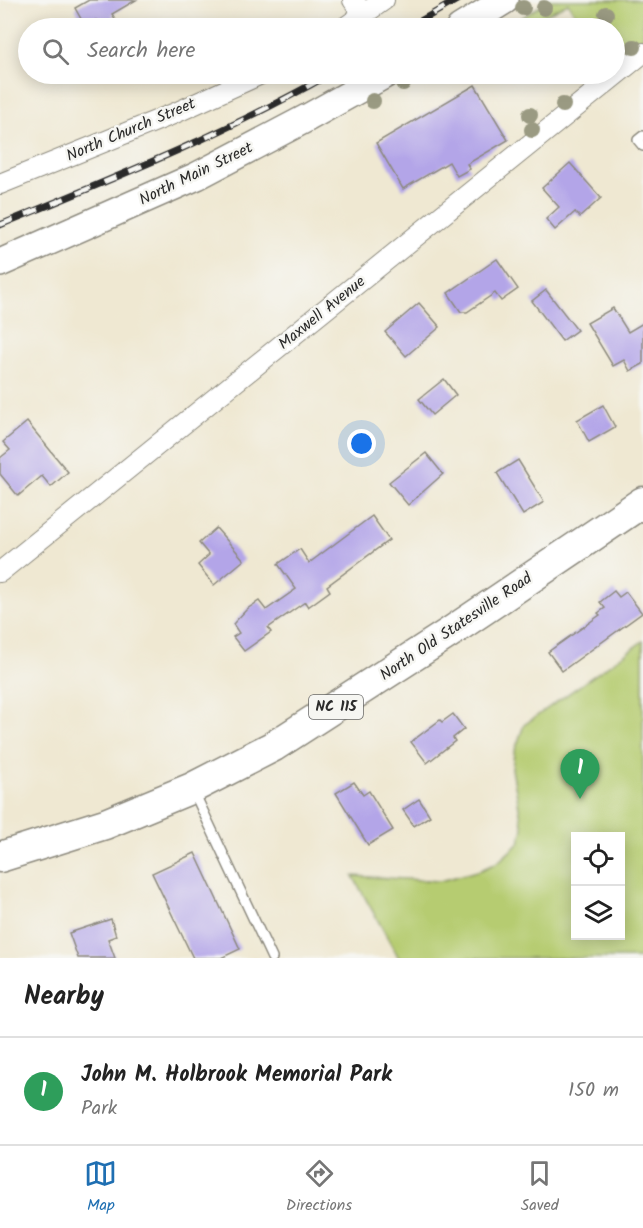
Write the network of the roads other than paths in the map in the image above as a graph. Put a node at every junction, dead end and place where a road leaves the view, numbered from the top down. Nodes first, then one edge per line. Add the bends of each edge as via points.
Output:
1 (384, 0) edge
2 (505, 0) edge
3 (358, 8) edge
4 (476, 18) edge
5 (643, 55) edge
6 (625, 69) edge
7 (239, 84) edge
8 (368, 84) edge
9 (607, 84) edge
10 (643, 136) edge
11 (643, 146) edge
12 (2, 180) edge
13 (0, 263) edge
14 (643, 502) edge
15 (0, 572) edge
16 (192, 788) junction
17 (0, 857) edge
18 (272, 958) edge

1 - 3 street
2 - 4 street
5 - 6 street, Maxwell Avenue
7 - 12 street, North Church Street via 164,118
8 - 13 street, North Main Street via 197,176
9 - 15 street, Maxwell Avenue
10 - 11 lane via 638,140
14 - 16 main road, North Old Statesville Road / NC 115 via 274,746
16 - 17 main road, North Old Statesville Road / NC 115 via 105,824
16 - 18 lane

